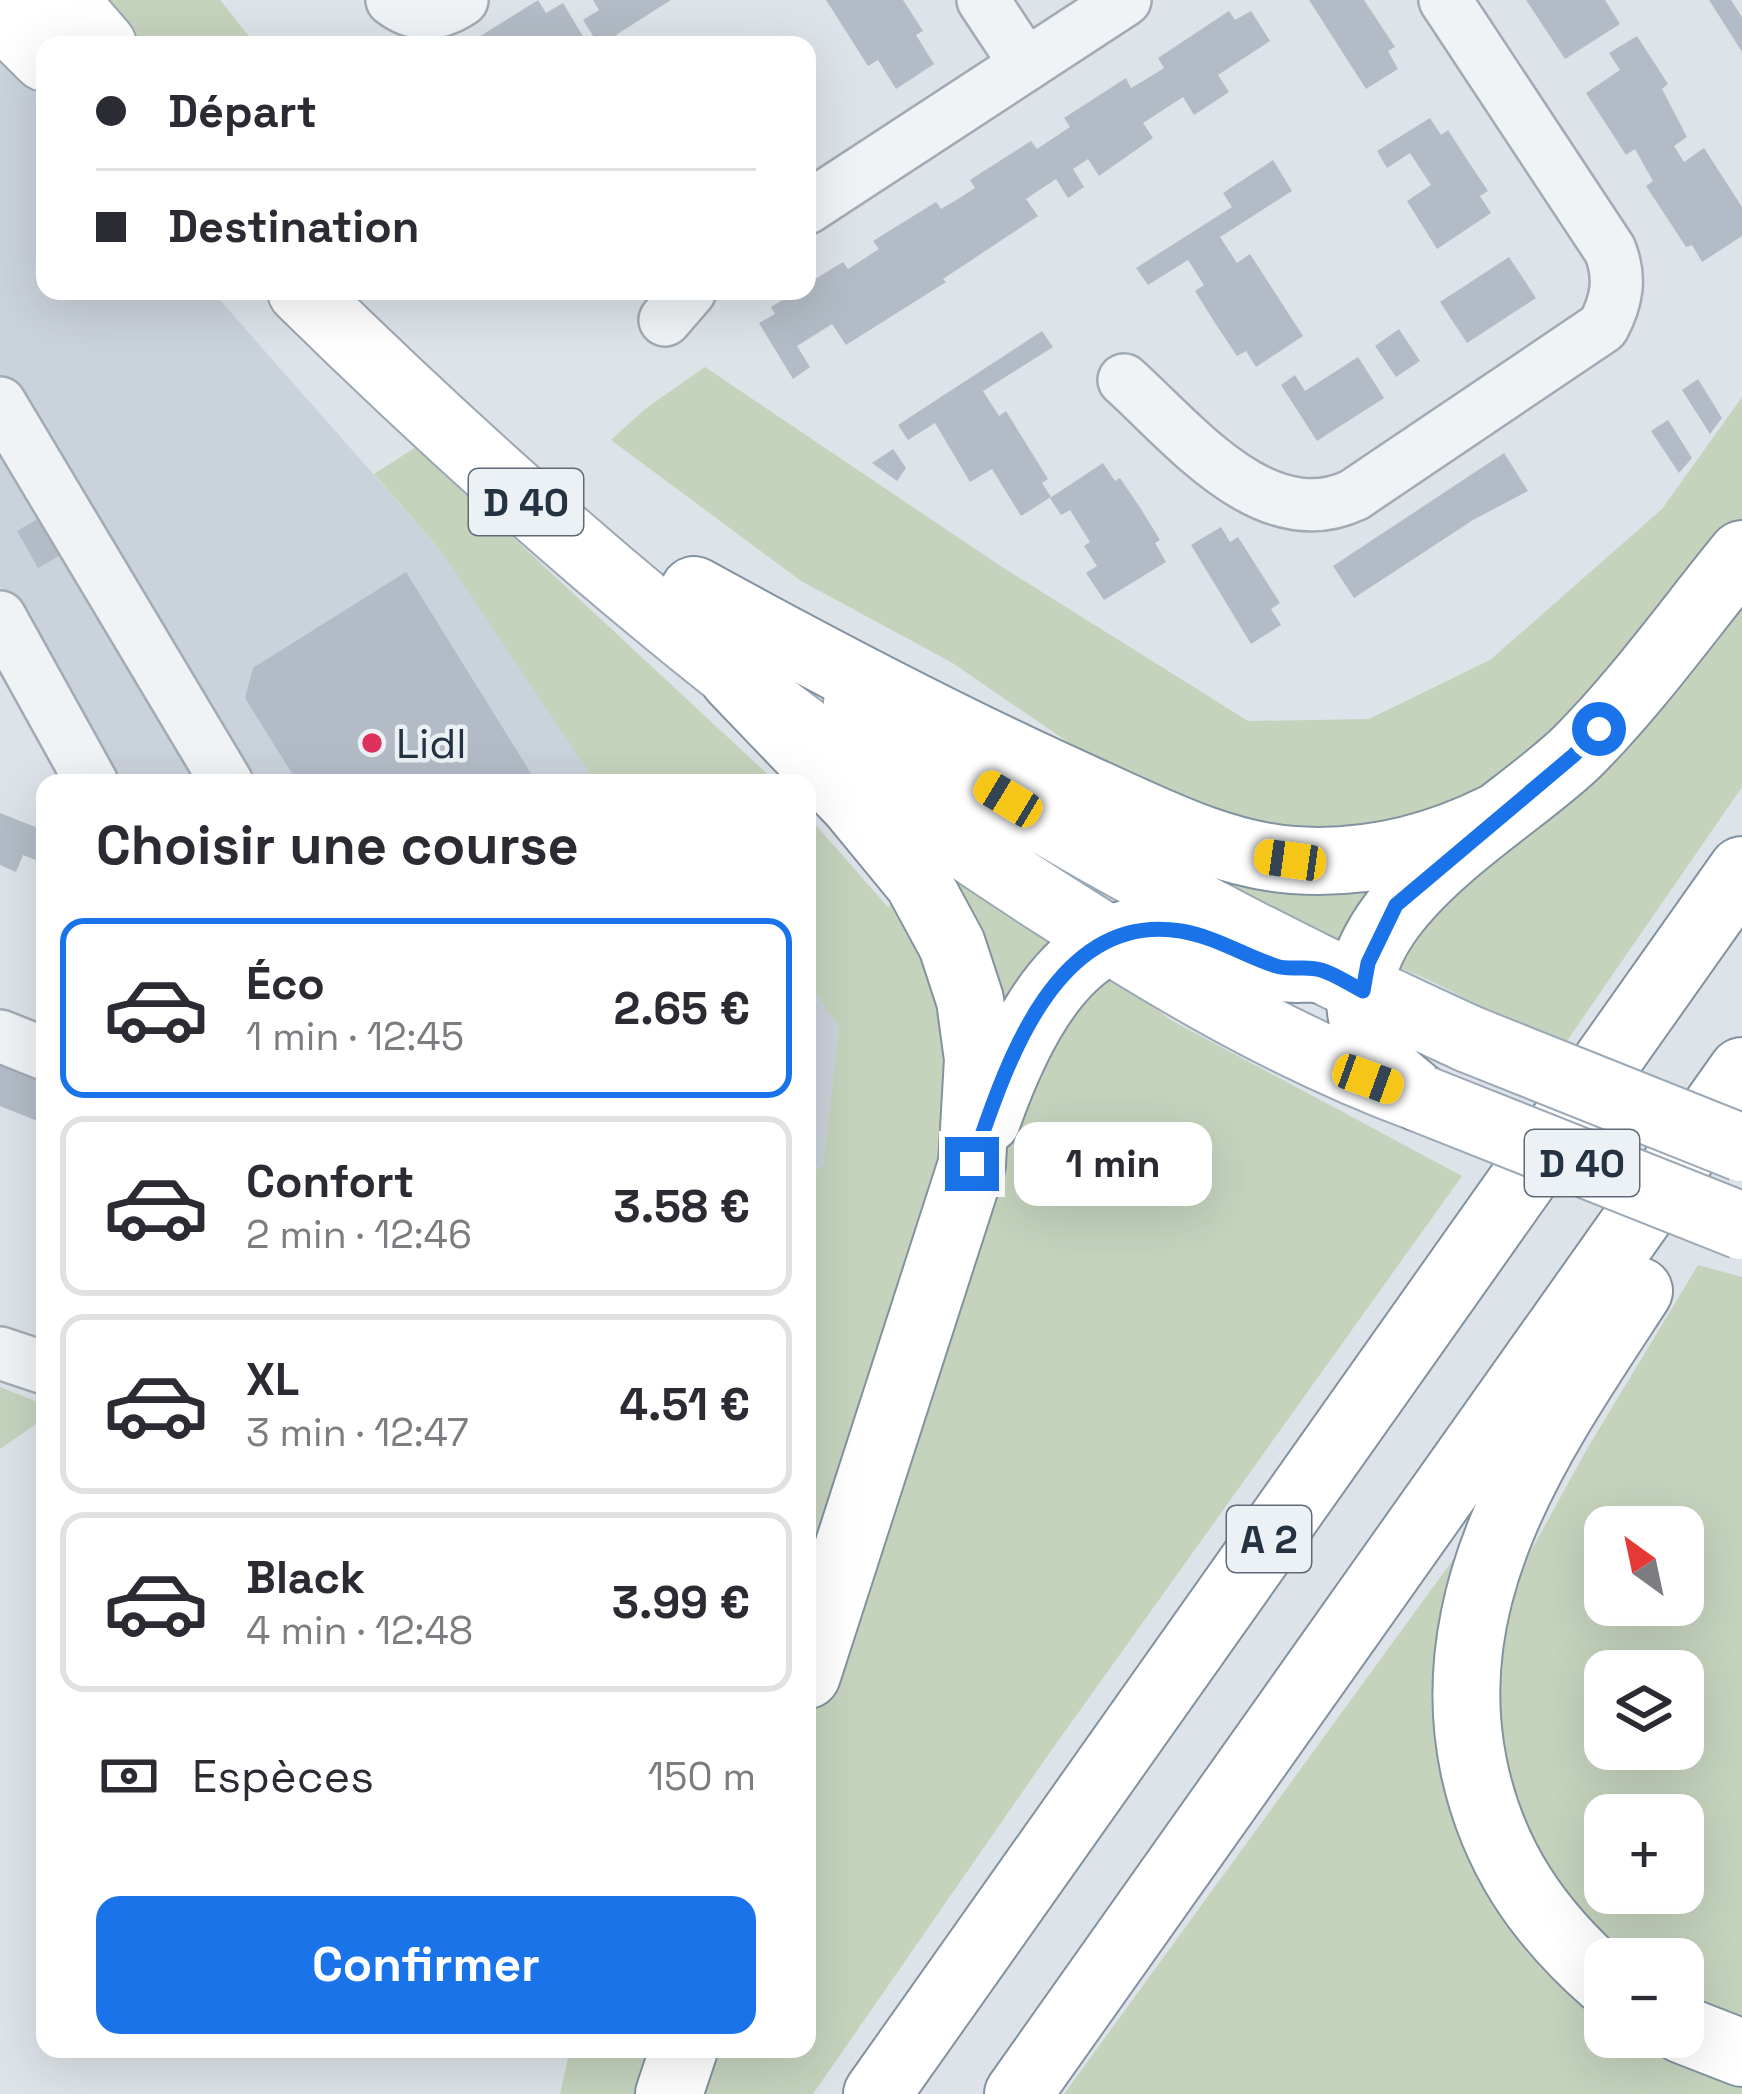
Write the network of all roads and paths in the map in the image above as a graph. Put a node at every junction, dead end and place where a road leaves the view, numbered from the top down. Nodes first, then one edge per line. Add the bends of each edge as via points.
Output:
1 (64, 0) edge
2 (392, 0) edge
3 (983, 0) edge
4 (1125, 0) edge
5 (1445, 0) edge
6 (455, 4) edge
7 (0, 13) edge
8 (95, 36) edge
9 (36, 49) edge
10 (1026, 65) junction
11 (816, 202) edge
12 (310, 300) edge
13 (344, 300) edge
14 (1124, 380) dead end
15 (0, 403) edge
16 (1742, 554) edge
17 (694, 590) junction
18 (0, 617) edge
19 (734, 679) junction
20 (87, 774) edge
21 (222, 774) edge
22 (1496, 817) junction
23 (1742, 870) edge
24 (1109, 941) junction
25 (1341, 980) junction
26 (0, 1036) edge
27 (36, 1050) edge
28 (1742, 1072) edge
29 (1422, 1099) junction
30 (1742, 1135) edge
31 (1742, 1148) edge
32 (972, 1164) junction
33 (1742, 1226) edge
34 (0, 1353) edge
35 (36, 1364) edge
36 (816, 1647) edge
37 (1584, 1961) edge
38 (1704, 2038) edge
39 (1742, 2053) edge
40 (681, 2058) edge
41 (669, 2094) edge
42 (877, 2094) edge
43 (1018, 2094) edge

1 - 8 main road
2 - 6 street via 421,14
3 - 10 street
4 - 10 street
5 - 14 street via 1610,250 1616,298 1603,327 1354,495 1319,506 1248,486
7 - 9 main road
10 - 11 street
12 - 19 main road, D 40 via 491,471
13 - 17 main road, D 40 via 489,428
15 - 21 street
16 - 22 main road via 1599,729
17 - 22 main road via 976,740 1231,848 1290,860 1384,856
17 - 25 main road, D 40 via 981,783
18 - 20 street
19 - 24 main road, D 40 via 947,836
19 - 32 main road via 878,831 939,916 975,1030
22 - 25 main road via 1396,905 1368,963
23 - 42 main road, A 2
24 - 25 main road via 1179,931 1280,968
24 - 29 main road, D 40 via 1283,1040
24 - 32 main road via 1068,971 1034,1013
25 - 29 main road via 1376,1054
25 - 31 main road, D 40, bridge
26 - 27 street
28 - 43 main road, A 2
29 - 33 main road, D 40, bridge
30 - 37 main road via 1544,1441 1496,1538 1468,1636 1468,1739 1484,1810 1511,1874
32 - 36 main road
34 - 35 street
38 - 39 main road
40 - 41 main road

